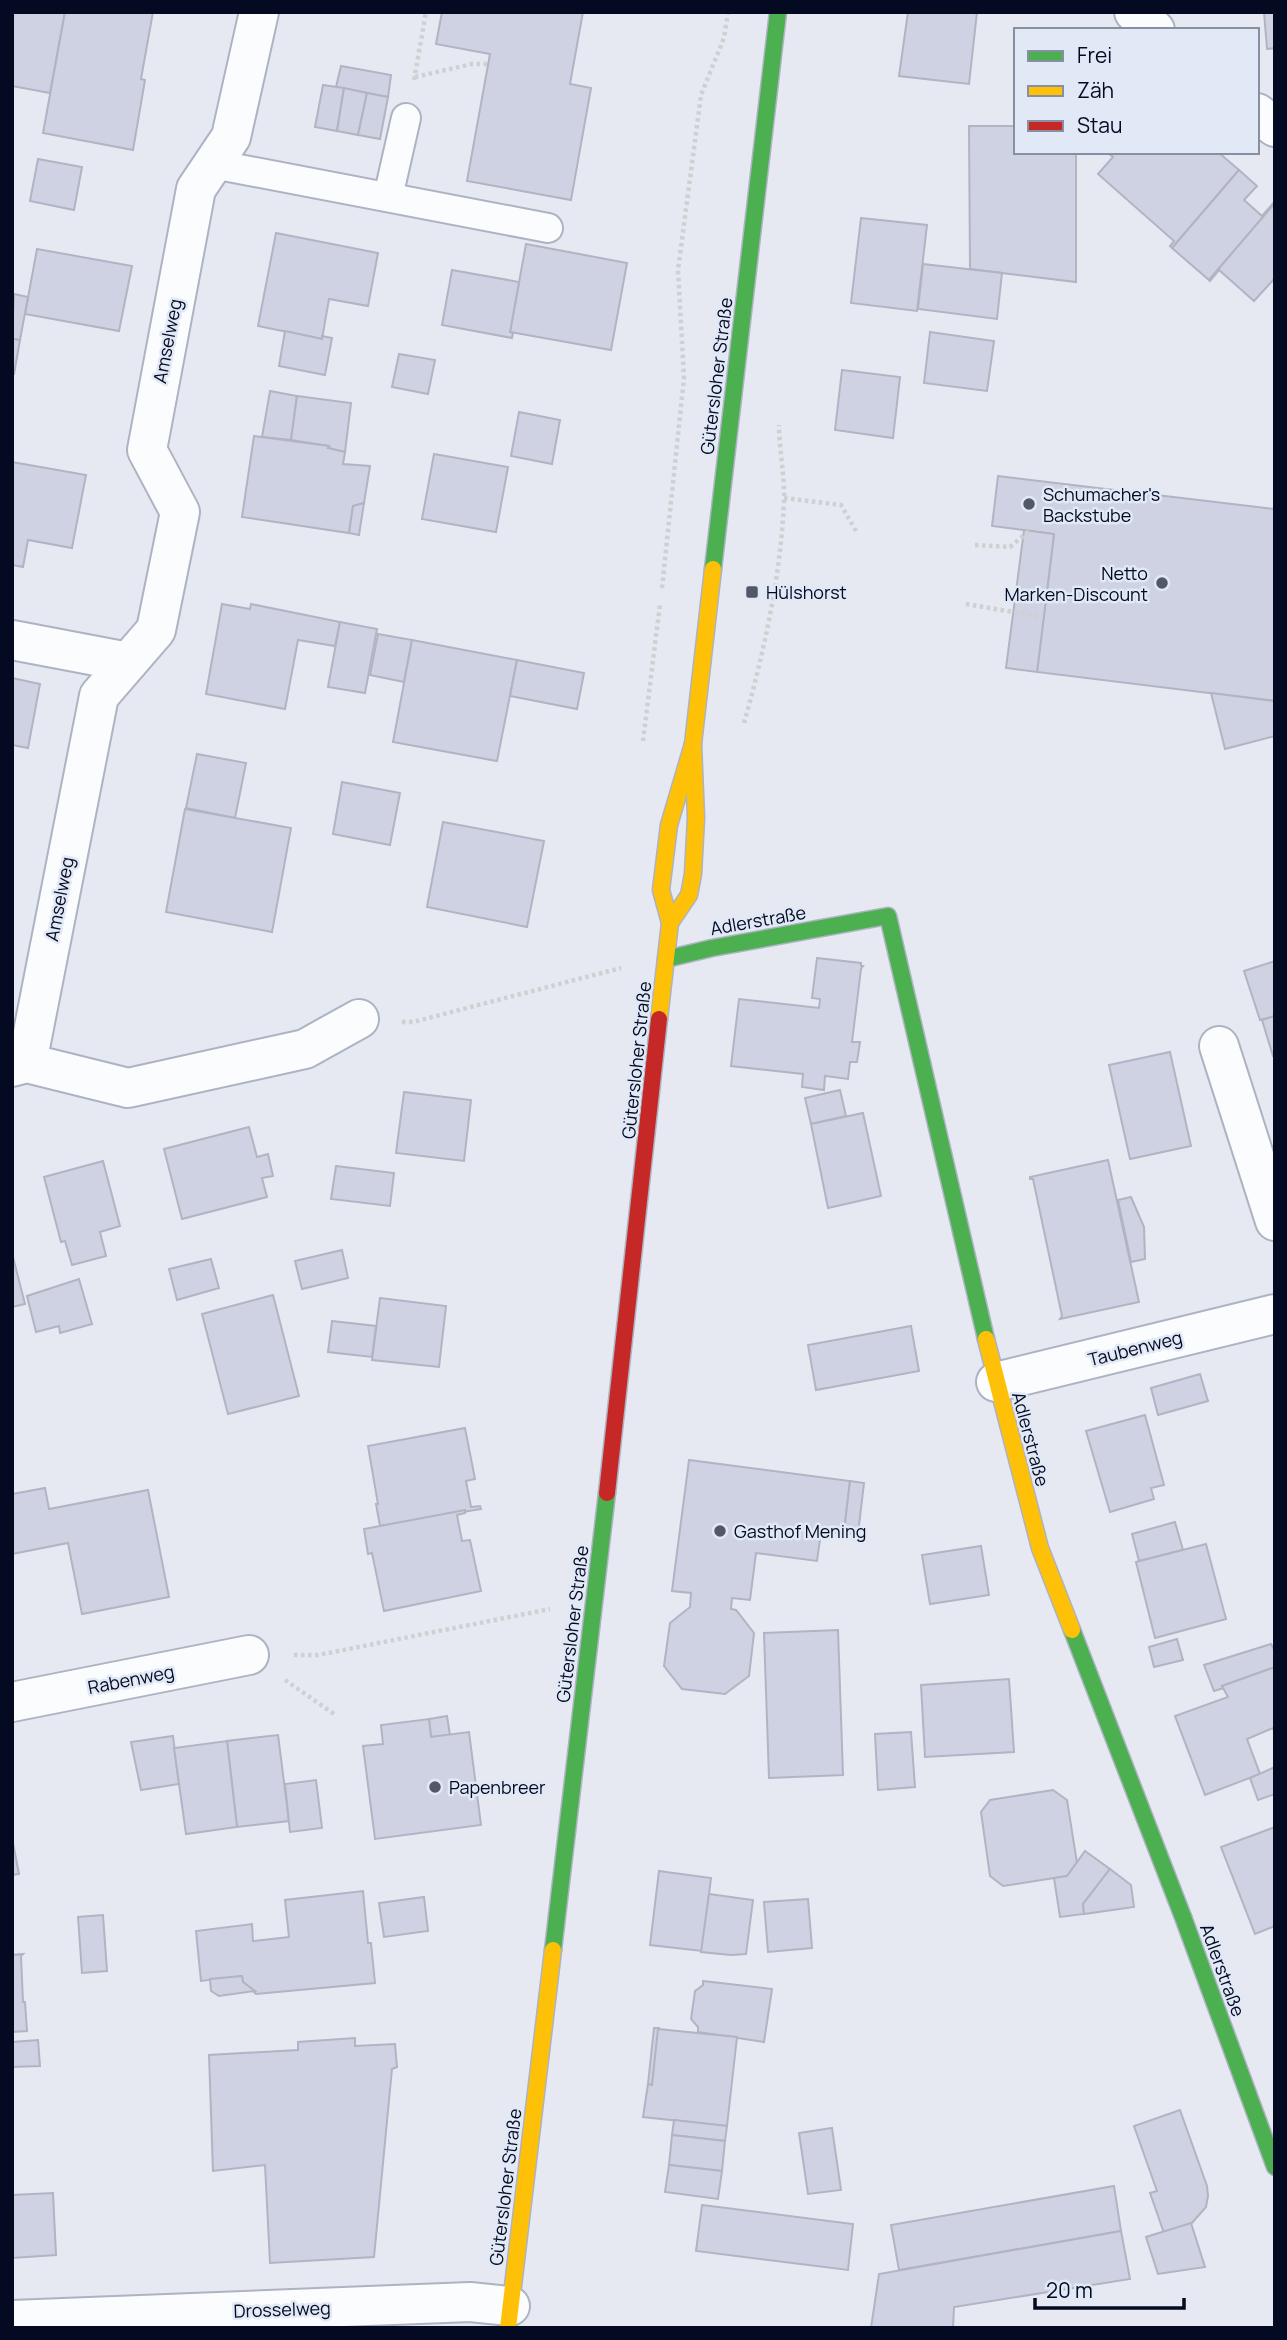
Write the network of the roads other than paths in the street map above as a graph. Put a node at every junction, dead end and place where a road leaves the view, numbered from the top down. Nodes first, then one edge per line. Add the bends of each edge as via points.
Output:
1 (259, 12) edge
2 (778, 12) edge
3 (1134, 12) edge
4 (1153, 28) edge
5 (1259, 115) edge
6 (406, 118) road end
7 (1275, 127) edge
8 (213, 164) junction
9 (388, 197) junction
10 (548, 228) dead end
11 (12, 640) edge
12 (128, 662) junction
13 (693, 744) junction
14 (670, 923) junction
15 (666, 959) junction
16 (359, 1019) road end
17 (1219, 1046) dead end
18 (20, 1065) edge
19 (1275, 1222) edge
20 (1275, 1314) edge
21 (996, 1382) junction
22 (249, 1655) road end
23 (12, 1702) edge
24 (1275, 2167) edge
25 (509, 2317) edge
26 (12, 2319) edge

1 - 8 street, Amselweg via 231,137
2 - 13 main road, Gütersloher Straße
3 - 4 street
5 - 7 street
6 - 9 lane
8 - 9 lane
8 - 12 street, Amselweg via 195,189 147,450 180,512 156,630
9 - 10 lane
11 - 12 street
12 - 18 street, Amselweg via 99,696
13 - 14 main road, Gütersloher Straße via 669,825 661,890
13 - 14 main road, Gütersloher Straße via 697,829 689,893
14 - 15 main road, Gütersloher Straße
15 - 21 main road, Adlerstraße via 888,916
15 - 25 main road, Gütersloher Straße
16 - 18 street, Amselweg via 305,1049 128,1088
17 - 19 street
20 - 21 street, Taubenweg
21 - 24 main road, Adlerstraße via 1040,1548
22 - 23 street, Rabenweg
25 - 26 street, Drosselweg via 470,2302

